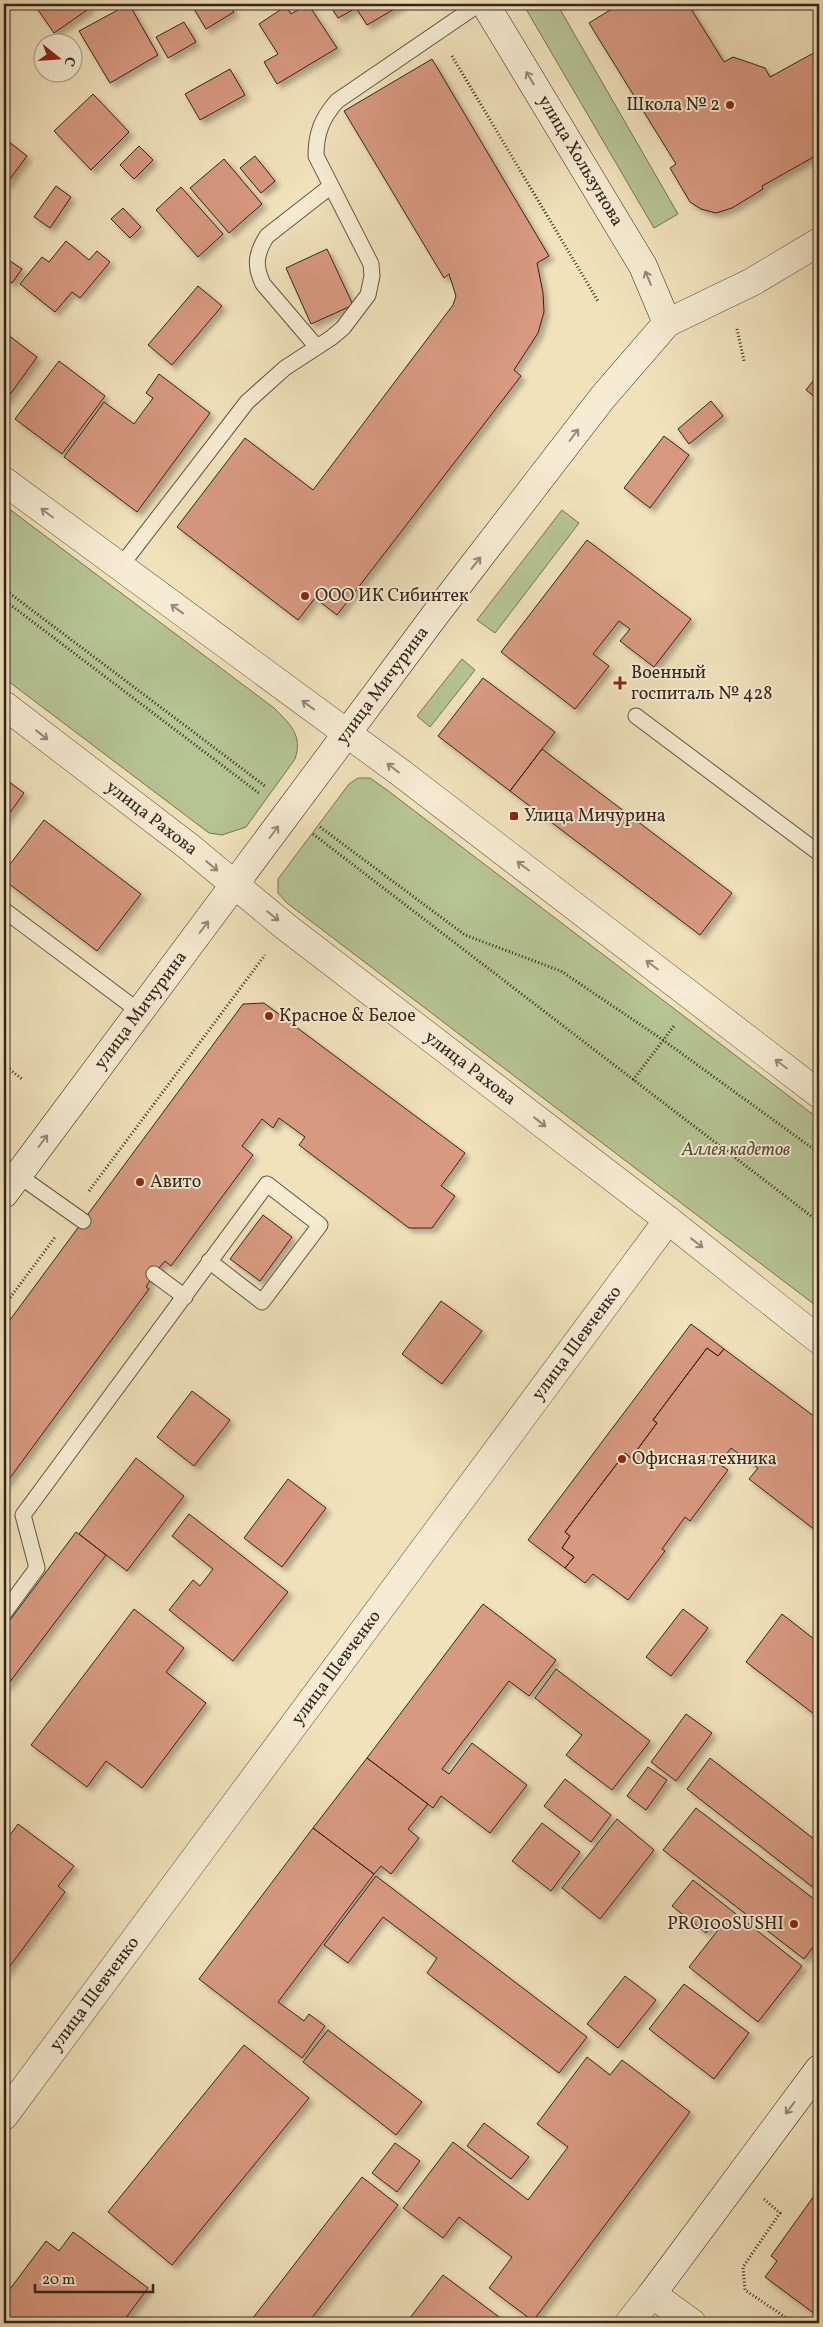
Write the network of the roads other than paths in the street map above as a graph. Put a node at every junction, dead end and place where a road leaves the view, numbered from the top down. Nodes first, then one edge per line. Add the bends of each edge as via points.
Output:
1 (479, 4) edge
2 (485, 4) edge
3 (331, 186) junction
4 (819, 242) edge
5 (667, 323) junction
6 (316, 346) junction
7 (4, 481) edge
8 (120, 567) junction
9 (4, 705) edge
10 (636, 716) dead end
11 (348, 734) junction
12 (819, 853) edge
13 (235, 886) junction
14 (4, 910) edge
15 (140, 1012) junction
16 (819, 1094) edge
17 (11, 1185) edge
18 (78, 1217) road end
19 (668, 1220) junction
20 (209, 1261) junction
21 (154, 1274) dead end
22 (185, 1296) junction
23 (819, 1340) edge
24 (4, 1613) edge
25 (819, 2069) edge
26 (4, 2116) edge
27 (652, 2294) junction
28 (629, 2323) edge
29 (692, 2323) edge

1 - 3 lane via 337,101 325,114 316,141 316,156
5 -> 2 street, улица Хользунова via 643,266
3 - 6 lane via 366,251 372,276 368,295 342,328
3 - 6 lane via 267,236 256,259 263,284
4 - 5 street, улица Мичурина via 752,282
11 -> 5 street, улица Мичурина via 603,397
6 - 8 lane via 277,373 248,402
8 -> 7 street
11 -> 8 street
9 -> 13 street, улица Рахова
10 - 12 lane
13 -> 11 street, улица Мичурина
16 -> 11 street
15 -> 13 street, улица Мичурина
13 -> 19 street, улица Рахова
14 - 15 lane
17 -> 15 street, улица Мичурина
17 - 18 lane
19 -> 23 street, улица Рахова
19 - 26 street, улица Шевченко
20 - 20 lane via 268,1184 320,1225 262,1302
20 - 22 lane
21 - 22 lane
22 - 24 lane via 23,1515 37,1568
25 -> 27 street
27 - 28 street
27 - 29 street

